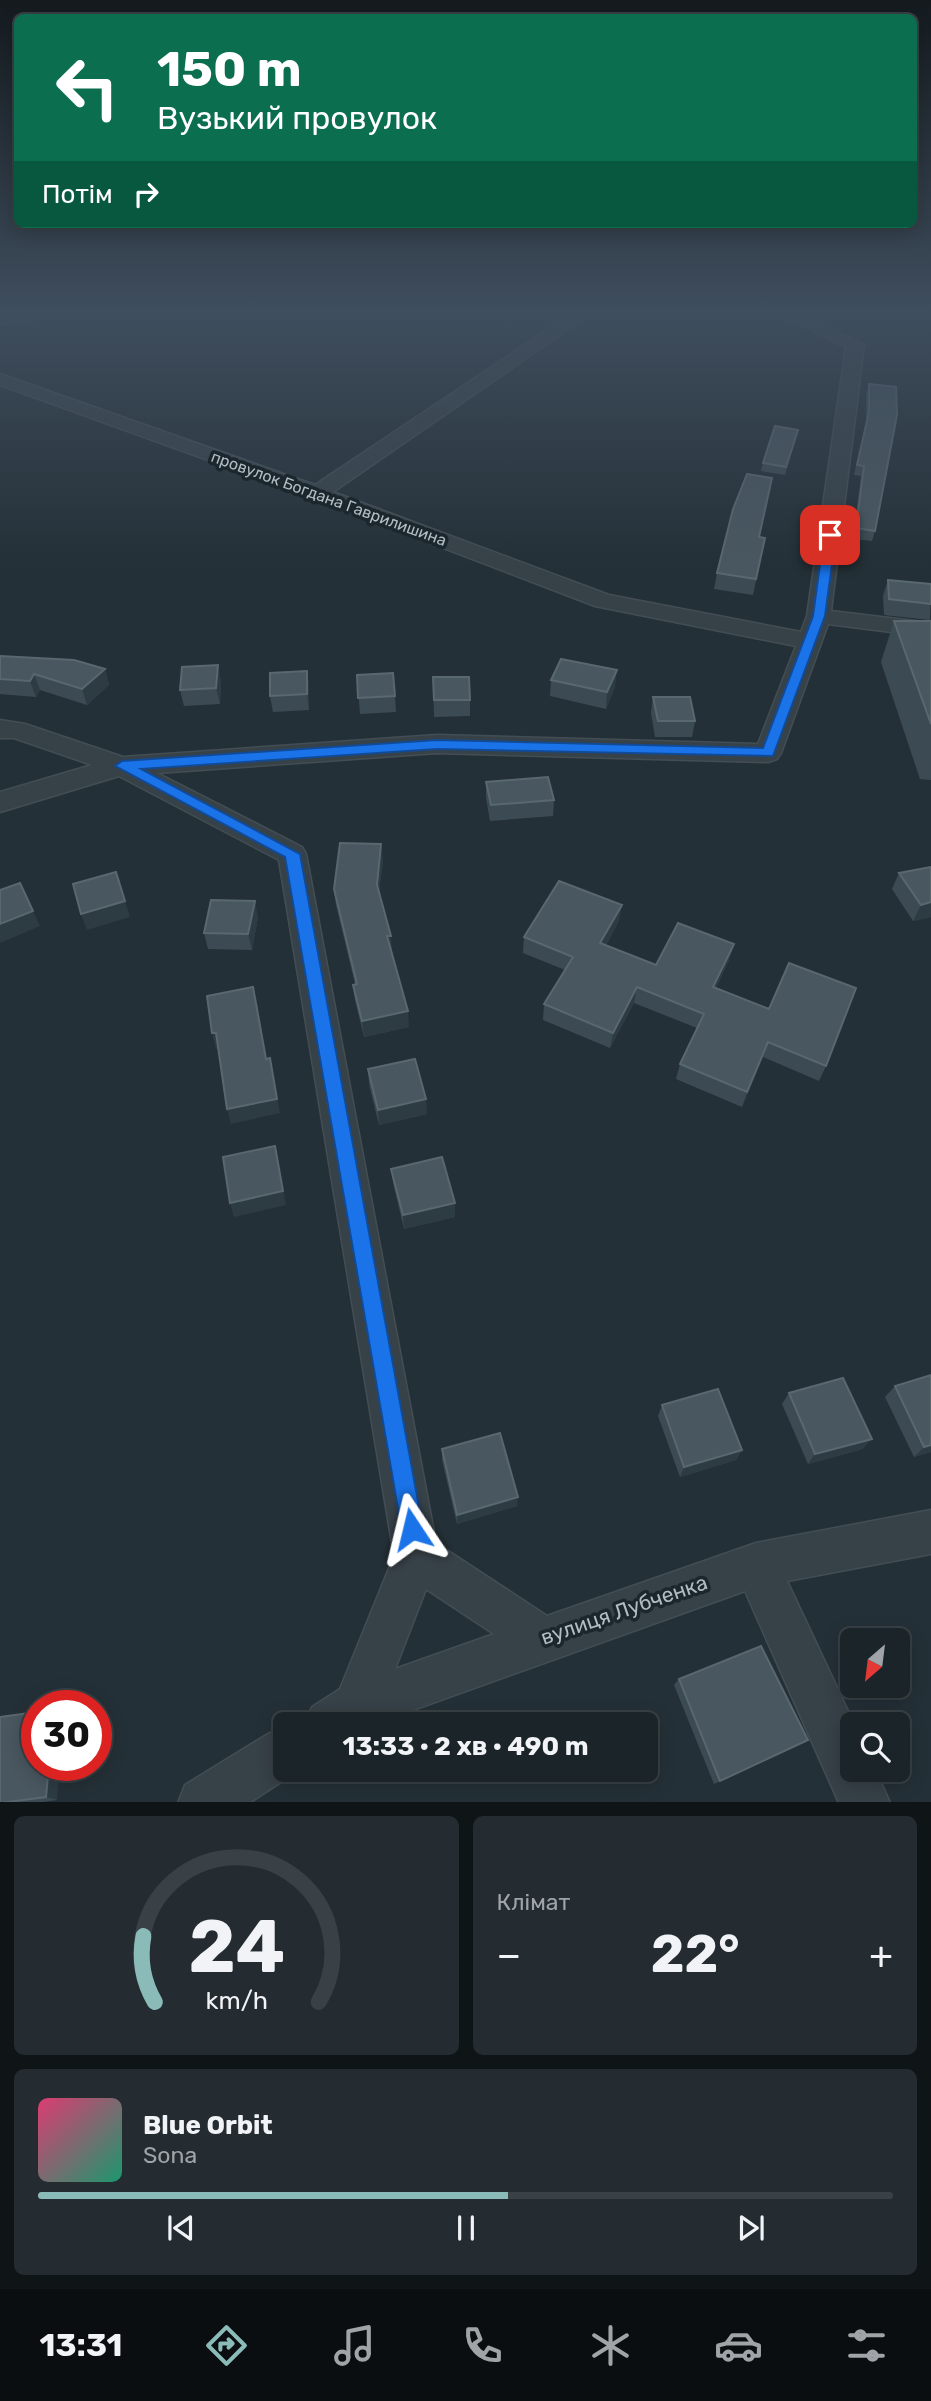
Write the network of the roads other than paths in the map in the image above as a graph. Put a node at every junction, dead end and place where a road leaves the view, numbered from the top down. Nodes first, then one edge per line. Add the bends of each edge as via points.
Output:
1 (53, 398) edge
2 (458, 398) edge
3 (848, 398) edge
4 (317, 493) junction
5 (819, 616) junction
6 (931, 630) edge
7 (810, 641) junction
8 (0, 729) edge
9 (122, 766) junction
10 (0, 802) edge
11 (931, 1532) edge
12 (416, 1556) junction
13 (756, 1565) junction
14 (542, 1639) junction
15 (344, 1712) edge
16 (351, 1712) edge
17 (273, 1758) edge
18 (203, 1802) edge
19 (865, 1802) edge

1 - 4 street, провулок Богдана Гаврилишина
2 - 4 street
3 - 5 street
4 - 7 street, провулок Богдана Гаврилишина via 603,601
5 - 6 street
5 - 7 street
7 - 9 street via 768,752 437,744
8 - 9 street via 16,730
9 - 10 street
9 - 12 street via 292,854
11 - 13 street, вулиця Лубченка
12 - 14 street
12 - 15 street
13 - 14 street, вулиця Лубченка
13 - 19 street
14 - 16 street, вулиця Лубченка
17 - 18 street

